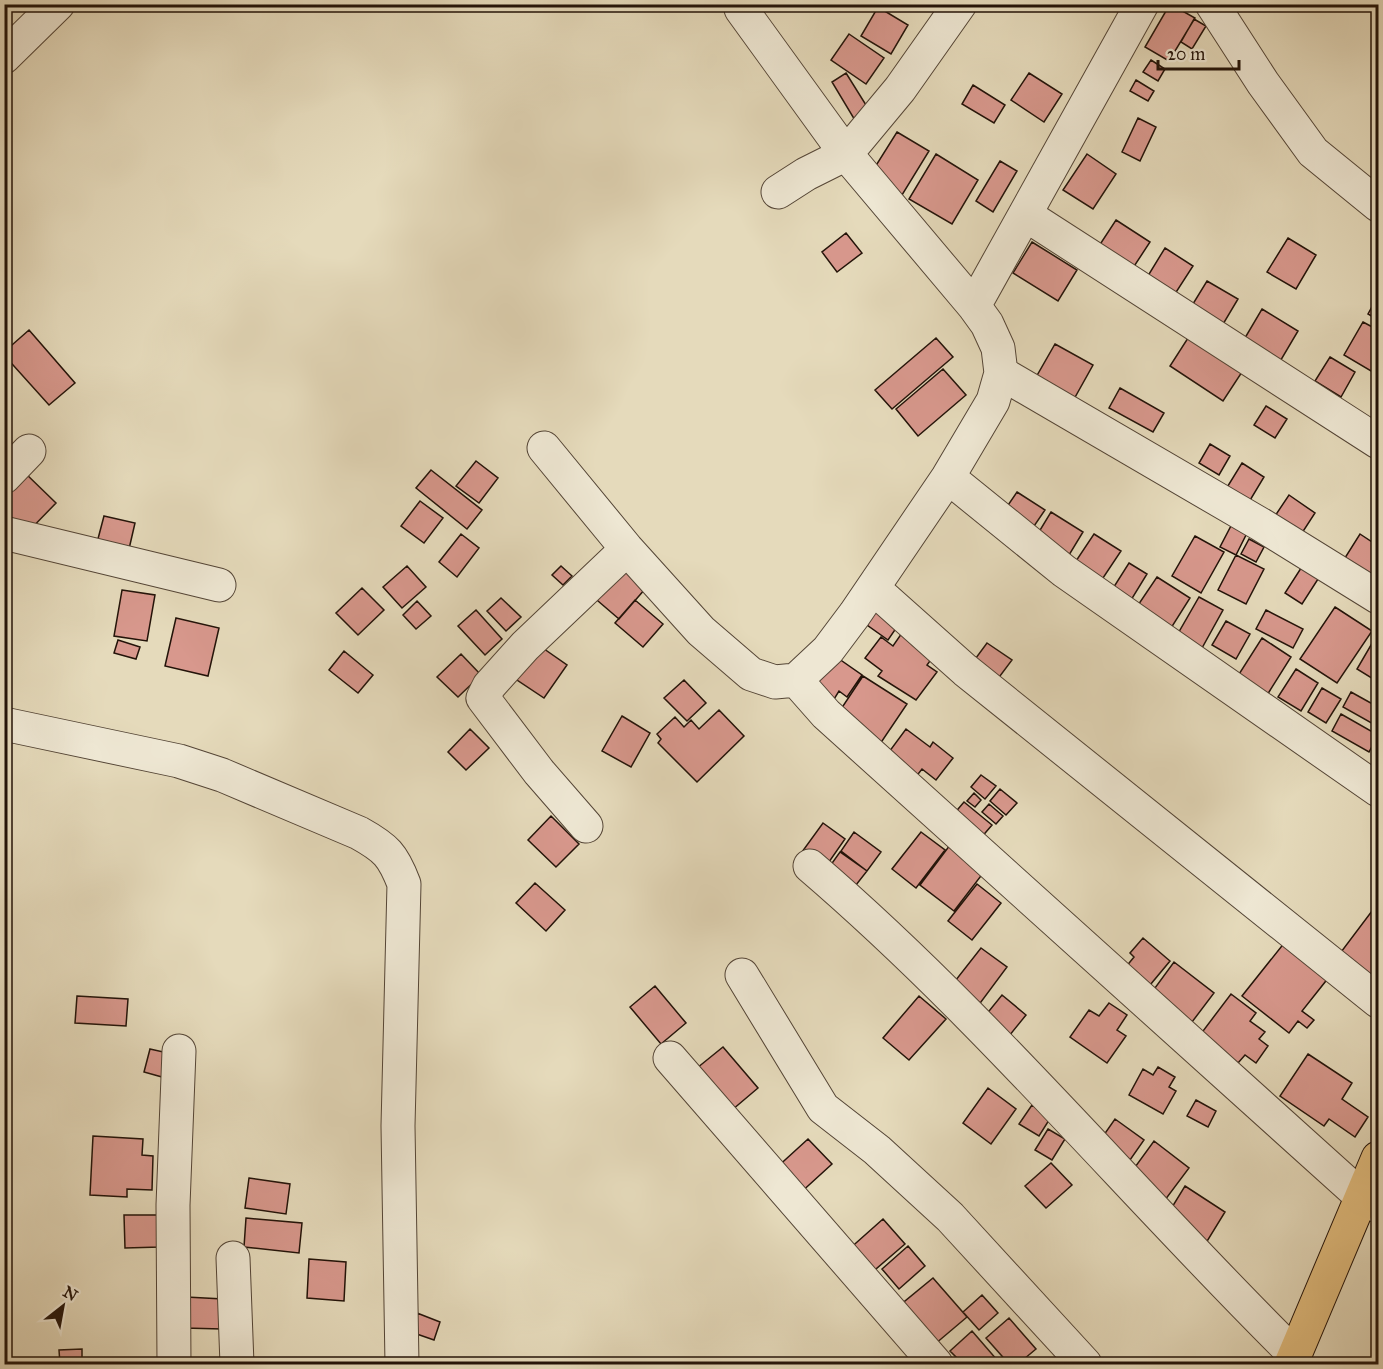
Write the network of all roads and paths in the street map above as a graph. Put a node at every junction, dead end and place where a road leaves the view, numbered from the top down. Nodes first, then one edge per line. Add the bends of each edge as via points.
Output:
1 (58, 4) edge
2 (960, 4) edge
3 (1142, 4) edge
4 (1212, 4) edge
5 (741, 9) dead end
6 (4, 57) edge
7 (846, 154) junction
8 (778, 192) dead end
9 (1378, 205) edge
10 (1026, 215) junction
11 (974, 306) junction
12 (1001, 373) junction
13 (1378, 442) edge
14 (543, 448) dead end
15 (29, 451) dead end
16 (4, 477) edge
17 (948, 477) junction
18 (4, 533) edge
19 (627, 549) junction
20 (219, 585) dead end
21 (873, 588) junction
22 (1378, 597) edge
23 (796, 680) junction
24 (4, 724) edge
25 (1378, 790) edge
26 (586, 826) dead end
27 (810, 866) dead end
28 (742, 975) dead end
29 (1378, 1001) edge
30 (179, 1051) dead end
31 (670, 1058) dead end
32 (1378, 1158) edge
33 (1370, 1202) edge
34 (233, 1258) dead end
35 (1293, 1360) edge
36 (174, 1365) edge
37 (237, 1365) edge
38 (402, 1365) edge
39 (936, 1365) edge
40 (1085, 1365) edge

1 - 6 street
2 - 7 street via 900,89
3 - 10 street
4 - 9 street via 1313,152
5 - 7 street
7 - 8 street
7 - 11 street
10 - 11 street
10 - 13 street
11 - 12 street via 998,348
12 - 17 street via 993,401
12 - 22 street
14 - 19 street
15 - 16 street
17 - 21 street
17 - 25 street via 1064,571
18 - 20 street
19 - 23 street via 701,631 734,661 751,674 775,682
19 - 26 street via 525,646 483,698
21 - 23 street via 828,650
21 - 29 street via 965,670
23 - 33 street via 835,722
24 - 38 street via 131,749 222,775 359,833 395,860 404,884 398,1126
27 - 35 street via 847,897 1017,1064
28 - 40 street via 823,1108 877,1150 950,1217
30 - 36 street via 173,1205
31 - 39 street
32 - 33 main road
33 - 35 main road
34 - 37 street

